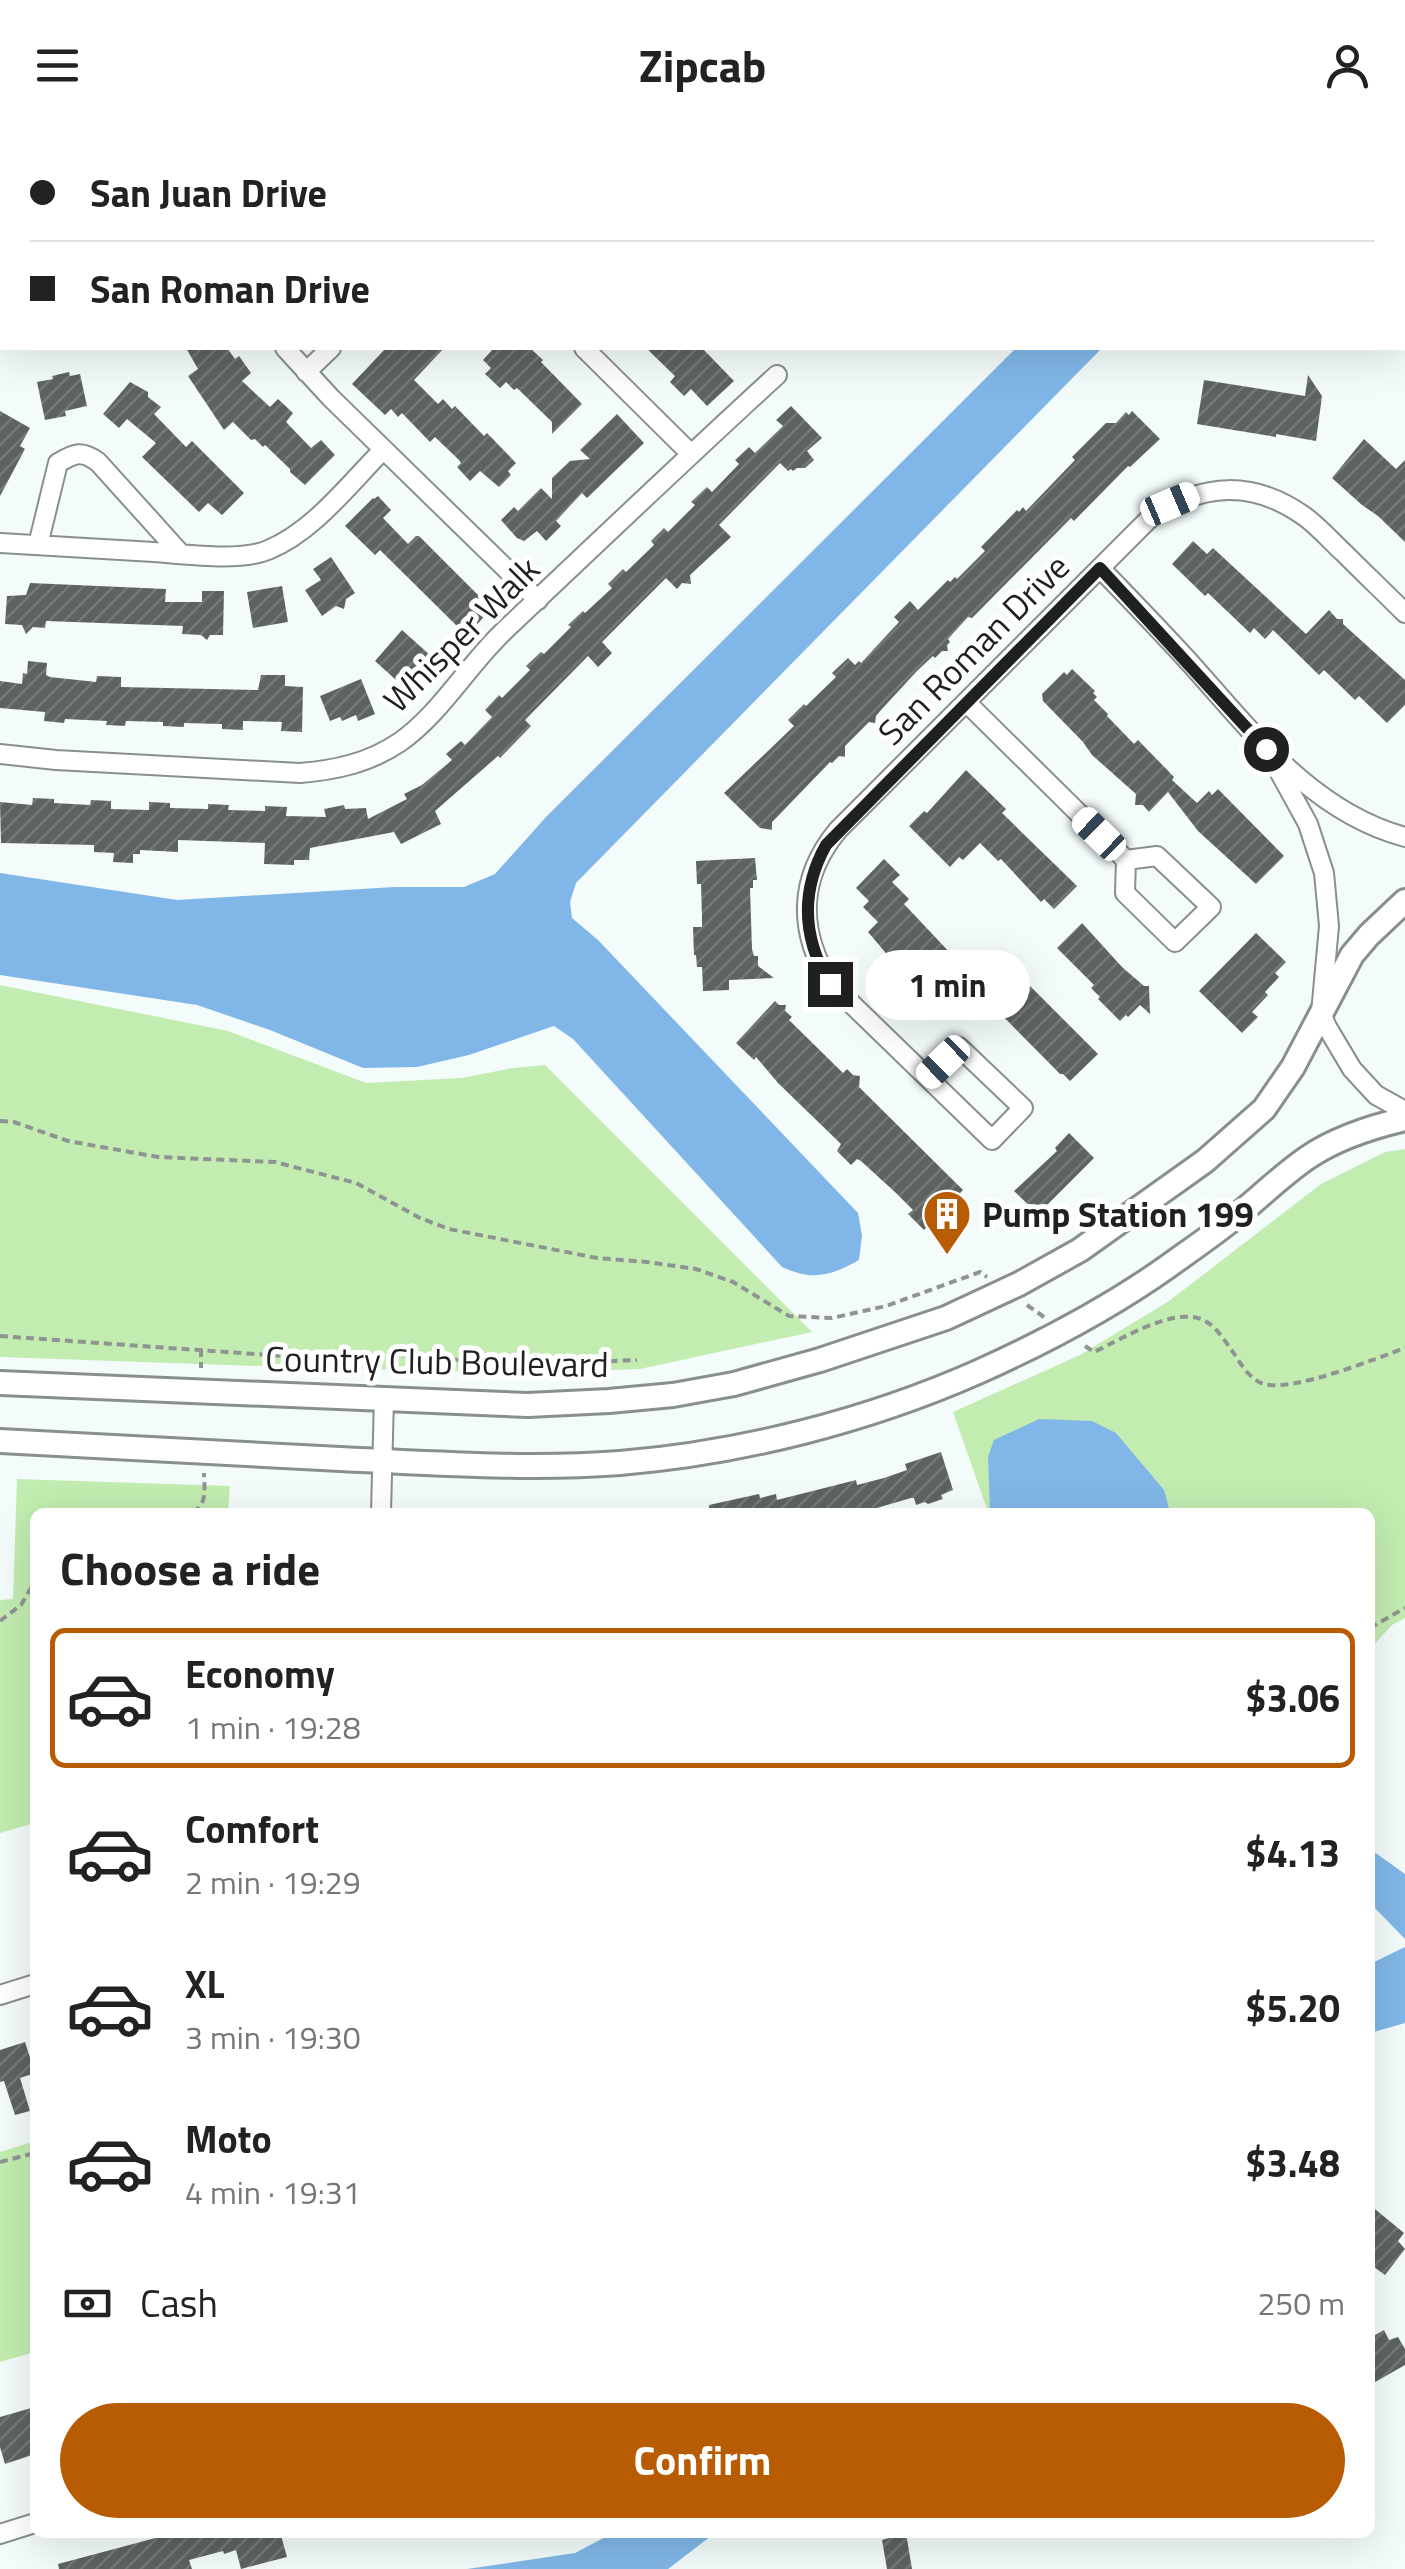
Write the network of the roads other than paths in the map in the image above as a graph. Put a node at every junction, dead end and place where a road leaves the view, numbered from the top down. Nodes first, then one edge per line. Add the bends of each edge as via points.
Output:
1 (287, 350) edge
2 (329, 350) edge
3 (586, 350) edge
4 (306, 372) junction
5 (777, 375) dead end
6 (383, 450) junction
7 (691, 454) junction
8 (0, 542) edge
9 (38, 545) junction
10 (181, 554) junction
11 (1100, 568) junction
12 (538, 600) junction
13 (1405, 613) edge
14 (966, 702) junction
15 (1266, 749) junction
16 (0, 754) edge
17 (1405, 837) edge
18 (1126, 860) junction
19 (1405, 901) edge
20 (1321, 1013) junction
21 (927, 1077) junction
22 (1405, 1111) edge
23 (1405, 1119) edge
24 (0, 1383) edge
25 (384, 1398) junction
26 (0, 1441) edge
27 (382, 1461) junction
28 (382, 1508) edge
29 (30, 1986) edge
30 (0, 1995) edge
31 (30, 2524) edge
32 (0, 2534) edge

1 - 4 street
2 - 4 street
3 - 7 street
4 - 6 street
5 - 7 street, Whisper Walk
6 - 10 street via 298,533 265,552
6 - 12 street
7 - 12 street, Whisper Walk
8 - 9 street
9 - 10 street
9 - 10 street via 58,464 88,454
11 - 13 street, San Roman Drive via 1170,504 1224,489 1250,492 1307,518
11 - 14 street, San Roman Drive
11 - 15 street
12 - 16 street, Whisper Walk via 401,742 335,770
14 - 18 street
14 - 21 street, San Roman Drive via 826,845 806,906 830,984
15 - 17 street via 1320,796
15 - 20 street via 1308,824 1324,873 1329,926
18 - 18 street via 1125,893 1175,942 1210,907 1157,856
19 - 20 street, Country Club Boulevard via 1352,956
20 - 22 street via 1352,1069
20 - 25 street, Country Club Boulevard via 1264,1110 1205,1161 1080,1250 946,1318 734,1384 673,1394 528,1404
21 - 21 street, San Roman Drive via 959,1047 1023,1108 992,1140
23 - 27 street via 1308,1156 1225,1225 1105,1307 976,1373 842,1421 623,1462
24 - 25 street, Country Club Boulevard
25 - 27 street
26 - 27 street
27 - 28 street
29 - 30 street
31 - 32 street

